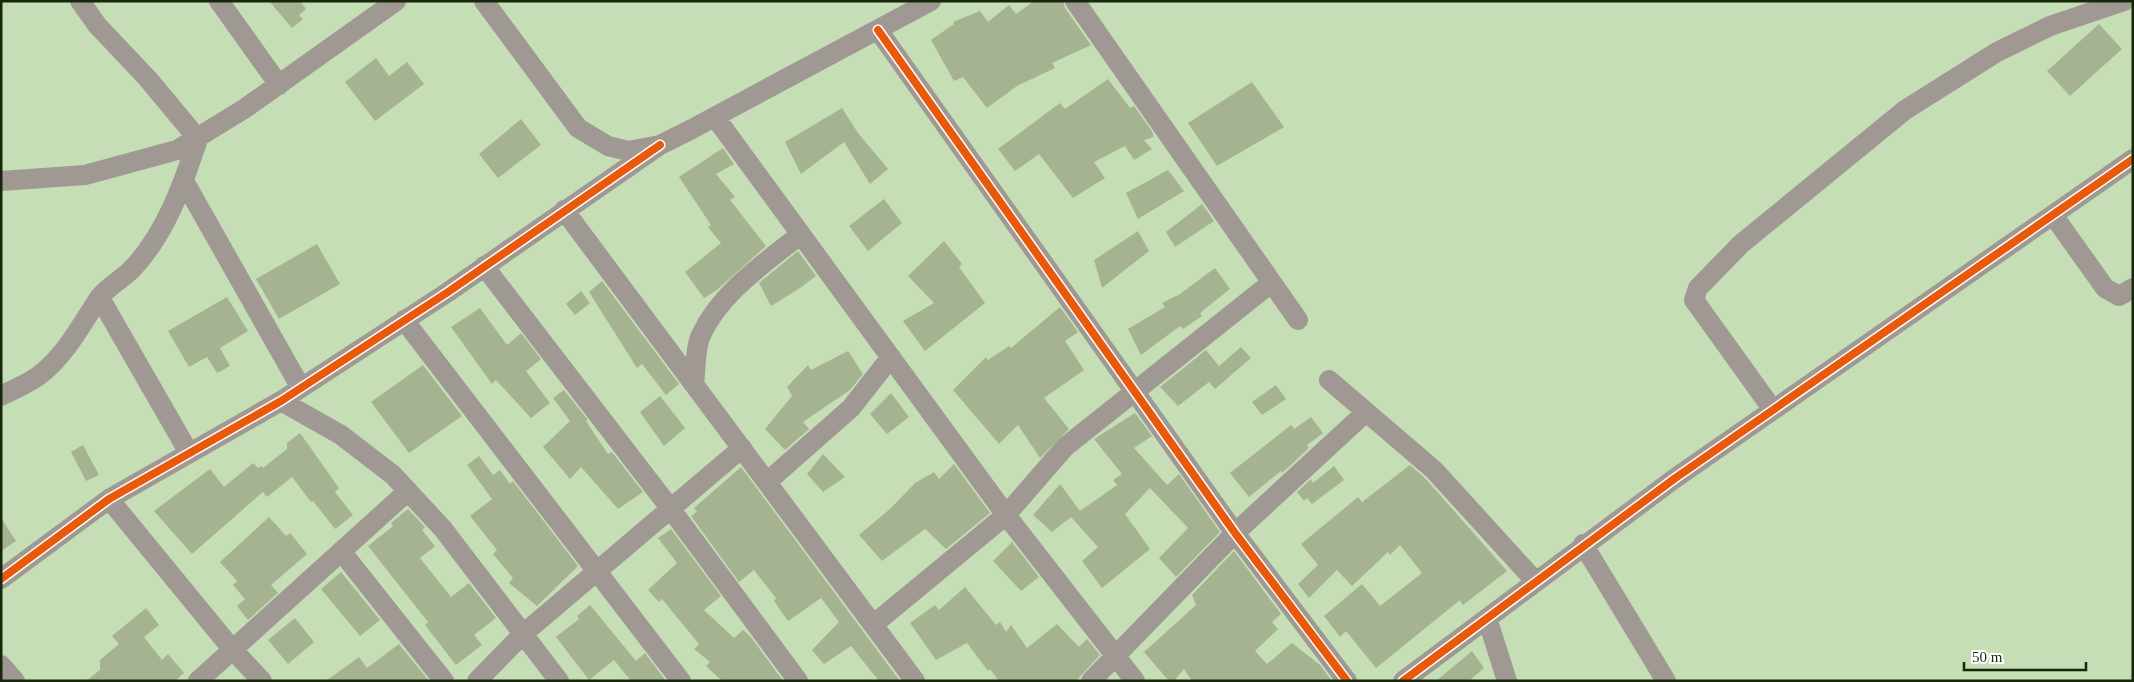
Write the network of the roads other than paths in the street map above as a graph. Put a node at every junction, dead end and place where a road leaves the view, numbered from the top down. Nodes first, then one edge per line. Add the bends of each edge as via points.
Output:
1 (80, 1) edge
2 (219, 1) edge
3 (396, 1) edge
4 (484, 1) edge
5 (931, 1) edge
6 (1075, 1) edge
7 (2124, 1) edge
8 (878, 30) junction
9 (279, 85) junction
10 (715, 117) junction
11 (198, 139) junction
12 (660, 145) junction
13 (2133, 159) edge
14 (1, 181) edge
15 (184, 181) junction
16 (564, 210) junction
17 (2053, 215) junction
18 (800, 234) junction
19 (484, 266) junction
20 (1271, 282) junction
21 (2133, 288) edge
22 (100, 298) junction
23 (404, 320) junction
24 (1298, 320) dead end
25 (701, 336) junction
26 (667, 347) junction
27 (891, 357) junction
28 (1329, 380) dead end
29 (694, 384) junction
30 (301, 388) junction
31 (1134, 392) junction
32 (1, 396) edge
33 (281, 401) junction
34 (1773, 410) junction
35 (1366, 413) junction
36 (742, 448) junction
37 (189, 453) junction
38 (767, 482) junction
39 (408, 491) junction
40 (109, 500) junction
41 (670, 508) junction
42 (1006, 515) junction
43 (1235, 533) junction
44 (1583, 544) junction
45 (341, 551) junction
46 (597, 571) junction
47 (1, 579) edge
48 (1536, 582) junction
49 (1487, 618) junction
50 (874, 624) junction
51 (523, 634) junction
52 (232, 649) junction
53 (1114, 656) junction
54 (1, 665) edge
55 (15, 681) edge
56 (198, 681) edge
57 (262, 681) edge
58 (444, 681) edge
59 (476, 681) edge
60 (559, 681) edge
61 (681, 681) edge
62 (798, 681) edge
63 (916, 681) edge
64 (1091, 681) edge
65 (1135, 681) edge
66 (1347, 681) edge
67 (1403, 681) edge
68 (1507, 681) edge
69 (1666, 681) edge

1 - 11 street via 97,25
2 - 9 street
3 - 9 street
4 - 12 street via 578,128 608,146 628,151
5 - 8 street
6 - 20 street
7 - 34 street via 2050,26 1997,52 1905,110 1787,204 1698,288 1694,300
8 - 10 street
8 - 31 street
9 - 11 street
10 - 12 street
10 - 18 street
11 - 14 street via 177,150 85,175
11 - 15 street
12 - 16 street
13 - 17 street
15 - 22 street via 156,239 133,268
15 - 30 street
16 - 19 street
16 - 26 street
17 - 21 street via 2105,288 2120,296
17 - 34 street
18 - 25 street via 739,285
18 - 27 street
19 - 23 street
19 - 41 street
20 - 24 street
20 - 31 street
22 - 32 street via 62,355 40,375
22 - 37 street
23 - 30 street
23 - 46 street
25 - 26 street
25 - 29 street
26 - 29 street
27 - 38 street via 851,408
27 - 42 street
28 - 35 street
29 - 36 street
30 - 33 street
31 - 42 street via 1065,447
31 - 43 street
33 - 37 street
33 - 39 street via 341,435 393,475
34 - 44 street
35 - 43 street
35 - 48 street via 1434,470
36 - 38 street
36 - 41 street
37 - 40 street
38 - 50 street
39 - 45 street
39 - 51 street via 443,529
40 - 47 street
40 - 52 street
41 - 46 street
41 - 62 street
42 - 50 street
42 - 53 street
43 - 53 street
43 - 66 street
44 - 48 street
44 - 69 street
45 - 52 street
45 - 58 street
46 - 51 street
46 - 61 street
48 - 49 street
49 - 67 street
49 - 68 street
50 - 63 street
51 - 59 street
51 - 60 street
52 - 56 street
52 - 57 street
53 - 64 street
53 - 65 street
54 - 55 street

